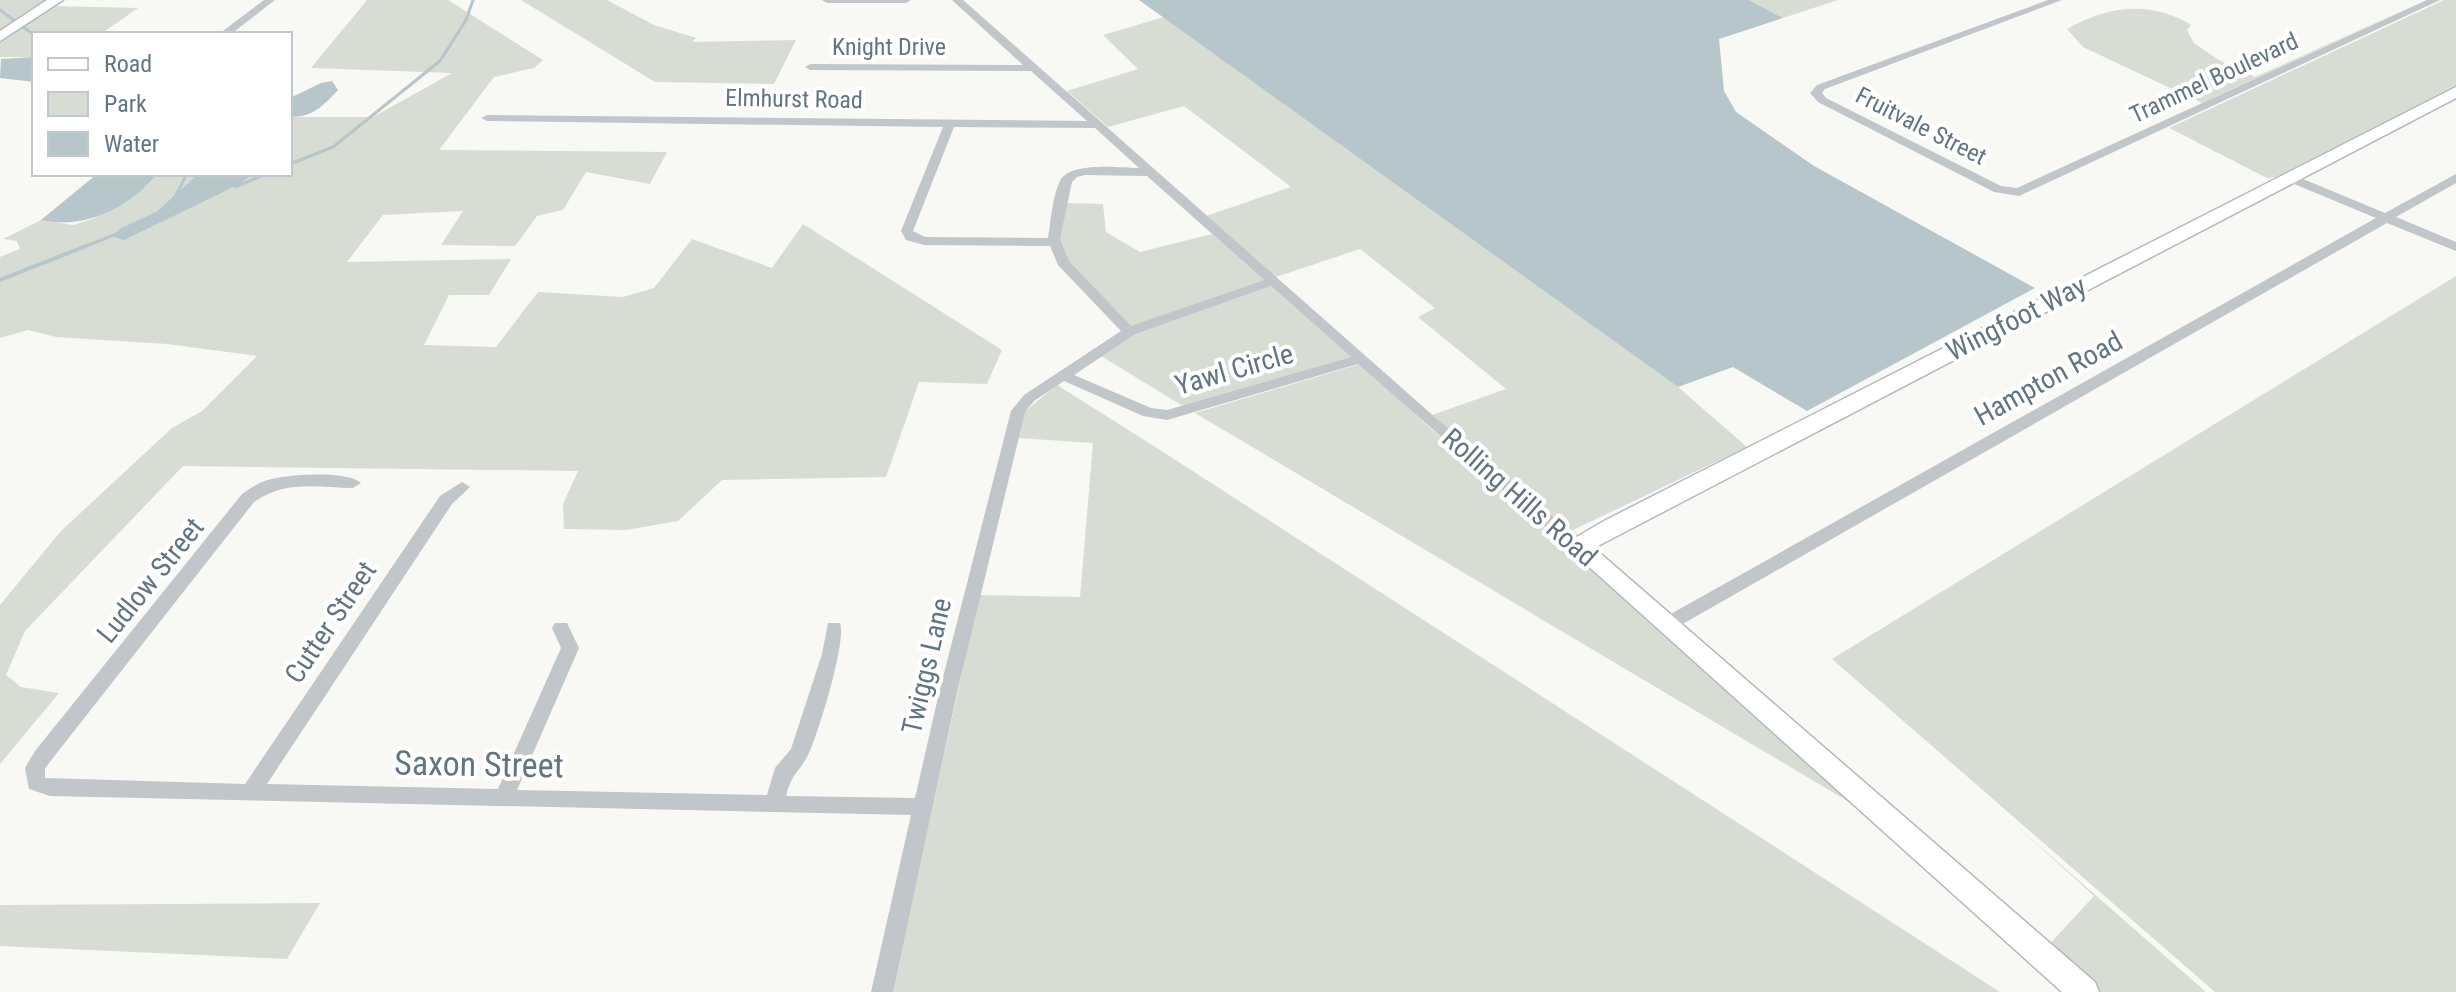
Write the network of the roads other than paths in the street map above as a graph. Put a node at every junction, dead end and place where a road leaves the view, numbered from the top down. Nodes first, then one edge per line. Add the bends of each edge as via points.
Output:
1 (56, 0) edge
2 (270, 0) edge
3 (827, 0) edge
4 (906, 0) edge
5 (957, 0) edge
6 (2057, 0) edge
7 (2435, 0) edge
8 (227, 32) edge
9 (0, 37) edge
10 (810, 67) dead end
11 (1034, 68) junction
12 (2456, 92) edge
13 (487, 118) dead end
14 (950, 123) junction
15 (1099, 125) junction
16 (1150, 172) junction
17 (2291, 178) junction
18 (2456, 178) edge
19 (2012, 192) joint
20 (2385, 218) junction
21 (1054, 242) junction
22 (2456, 247) edge
23 (1273, 281) junction
24 (1129, 332) junction
25 (1361, 359) junction
26 (1063, 375) junction
27 (353, 483) dead end
28 (462, 487) dead end
29 (1578, 547) junction
30 (1666, 625) junction
31 (561, 628) dead end
32 (834, 628) dead end
33 (36, 783) joint
34 (250, 793) junction
35 (504, 797) junction
36 (775, 802) junction
37 (922, 807) junction
38 (882, 992) edge
39 (2084, 992) edge

1 - 9 street
2 - 8 street
3 - 4 street
5 - 11 street, Rolling Hills Road
6 - 19 street, Fruitvale Street via 1816,91 1822,100
7 - 19 street, Trammel Boulevard
10 - 11 street, Knight Drive
11 - 15 street, Rolling Hills Road
12 - 17 street, Wingfoot Way
13 - 14 street, Elmhurst Road
14 - 15 street, Elmhurst Road
14 - 21 street via 907,231 911,237
15 - 16 street, Rolling Hills Road
16 - 21 street via 1085,171 1069,177
16 - 23 street, Rolling Hills Road
17 - 20 street
17 - 29 street, Wingfoot Way
18 - 20 street, Hampton Road
20 - 22 street
20 - 30 street, Hampton Road
21 - 24 street via 1063,262
23 - 24 street
23 - 25 street, Rolling Hills Road
24 - 26 street
25 - 26 street, Yawl Circle via 1167,415 1148,413
25 - 29 street, Rolling Hills Road
26 - 37 street, Twiggs Lane via 1018,411
27 - 33 street, Ludlow Street via 282,481 248,498 42,757 35,768
28 - 34 street, Cutter Street via 438,511
29 - 30 street, Rolling Hills Road
30 - 39 street, Rolling Hills Road
31 - 35 street via 570,648
32 - 36 street via 831,654 799,753 782,774
33 - 34 street, Saxon Street via 50,788
34 - 35 street, Saxon Street
35 - 36 street, Saxon Street
36 - 37 street, Saxon Street
37 - 38 street, Twiggs Lane

